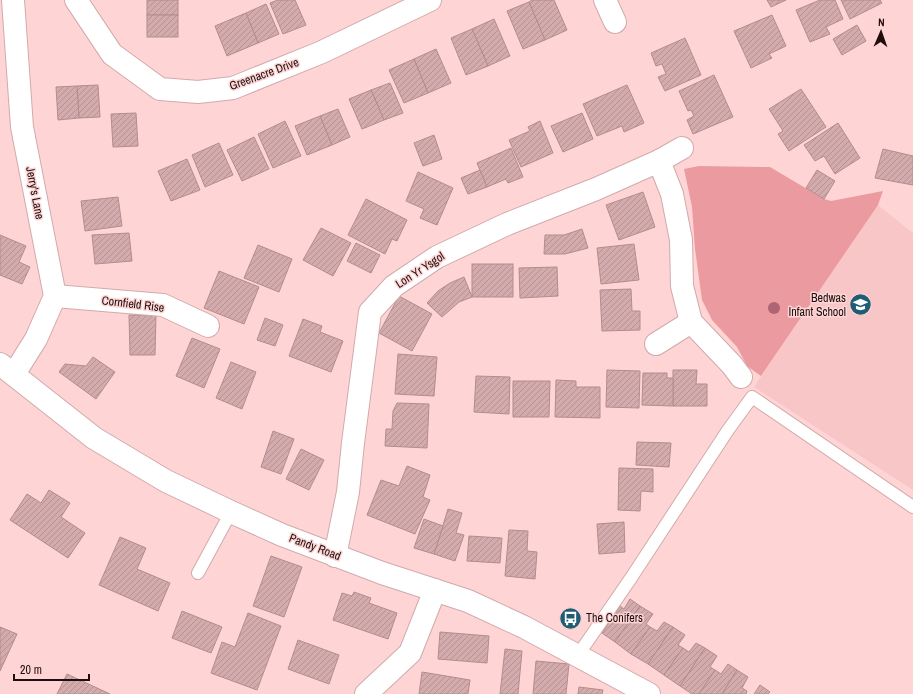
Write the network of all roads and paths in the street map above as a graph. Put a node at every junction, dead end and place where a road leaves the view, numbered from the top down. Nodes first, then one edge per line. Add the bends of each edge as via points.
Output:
1 (13, 0) edge
2 (76, 0) edge
3 (430, 0) edge
4 (605, 0) edge
5 (615, 22) dead end
6 (682, 148) dead end
7 (659, 162) junction
8 (55, 296) junction
9 (691, 322) junction
10 (208, 326) dead end
11 (656, 344) dead end
12 (7, 369) edge
13 (741, 377) joint
14 (752, 397) junction
15 (913, 507) edge
16 (231, 512) junction
17 (335, 556) junction
18 (198, 573) dead end
19 (435, 590) junction
20 (578, 655) junction
21 (366, 694) edge
22 (649, 694) edge

1 - 8 street, Jerry's Lane via 22,127
2 - 3 street, Greenacre Drive via 112,54 160,89 198,92 233,88 322,52
4 - 5 street
6 - 7 street, Lon Yr Ysgol
7 - 9 street via 672,194 681,240 682,286
7 - 17 street, Lon Yr Ysgol via 507,224 437,258 394,286 370,312 348,492
8 - 10 street, Cornfield Rise via 163,304
8 - 12 street via 36,339
9 - 11 street
9 - 13 street
12 - 16 street, Pandy Road via 94,438 166,481
13 - 14 lane
14 - 15 lane
14 - 20 lane
16 - 17 street, Pandy Road
16 - 18 lane
17 - 19 street, Pandy Road
19 - 20 street, Pandy Road via 524,627
19 - 21 street via 410,653
20 - 22 street, Pandy Road

